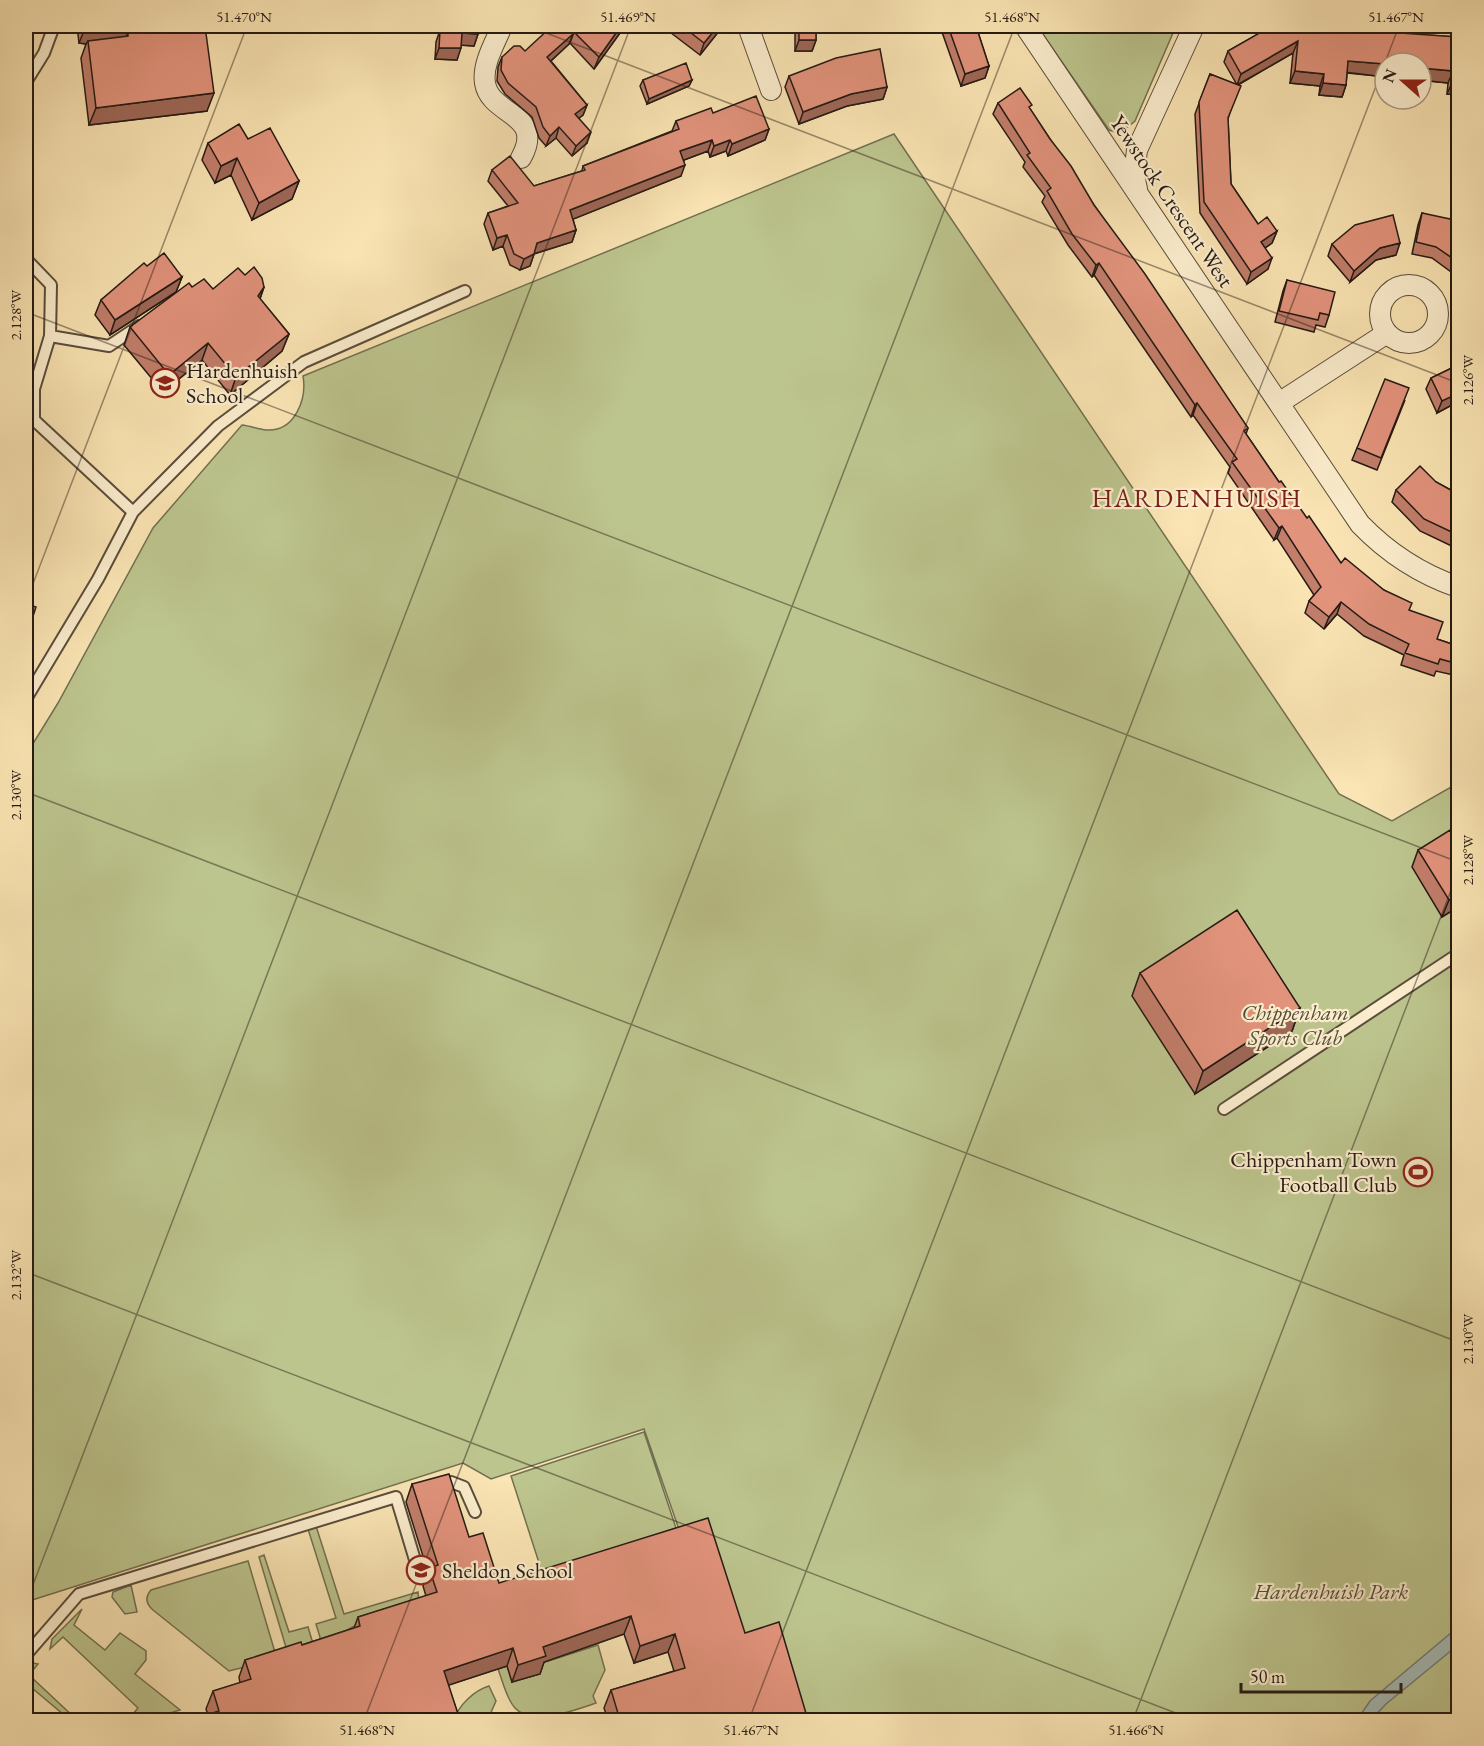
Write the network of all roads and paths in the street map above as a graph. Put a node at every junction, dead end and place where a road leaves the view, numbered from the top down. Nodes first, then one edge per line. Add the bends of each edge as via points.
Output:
1 (54, 26) edge
2 (502, 26) edge
3 (748, 26) edge
4 (1025, 26) edge
5 (1194, 26) edge
6 (26, 82) edge
7 (771, 90) dead end
8 (521, 158) dead end
9 (1139, 194) junction
10 (26, 259) edge
11 (465, 291) dead end
12 (152, 317) edge
13 (1387, 333) dead end
14 (50, 336) junction
15 (1279, 403) junction
16 (133, 512) junction
17 (1458, 587) edge
18 (26, 699) edge
19 (1458, 954) edge
20 (1224, 1109) dead end
21 (431, 1487) edge
22 (475, 1512) dead end
23 (418, 1570) dead end
24 (26, 1656) edge
25 (26, 1715) edge
26 (32, 1720) edge

1 - 6 lane via 44,53
2 - 8 street via 488,61 485,85 490,97 514,115 527,133 528,143
3 - 7 street
4 - 9 street, Yewstock Crescent West
5 - 9 street via 1137,150 1134,175
9 - 15 street, Yewstock Crescent West
10 - 14 lane via 51,285
11 - 16 lane via 304,362 218,426
12 - 14 lane via 109,346
13 - 15 street
14 - 16 lane via 34,390 34,420
15 - 17 street, Yewstock Crescent West via 1341,497 1373,537 1407,564
16 - 18 lane
19 - 20 lane
21 - 22 lane via 458,1483 471,1496
23 - 24 lane via 400,1496 79,1594
25 - 26 lane

